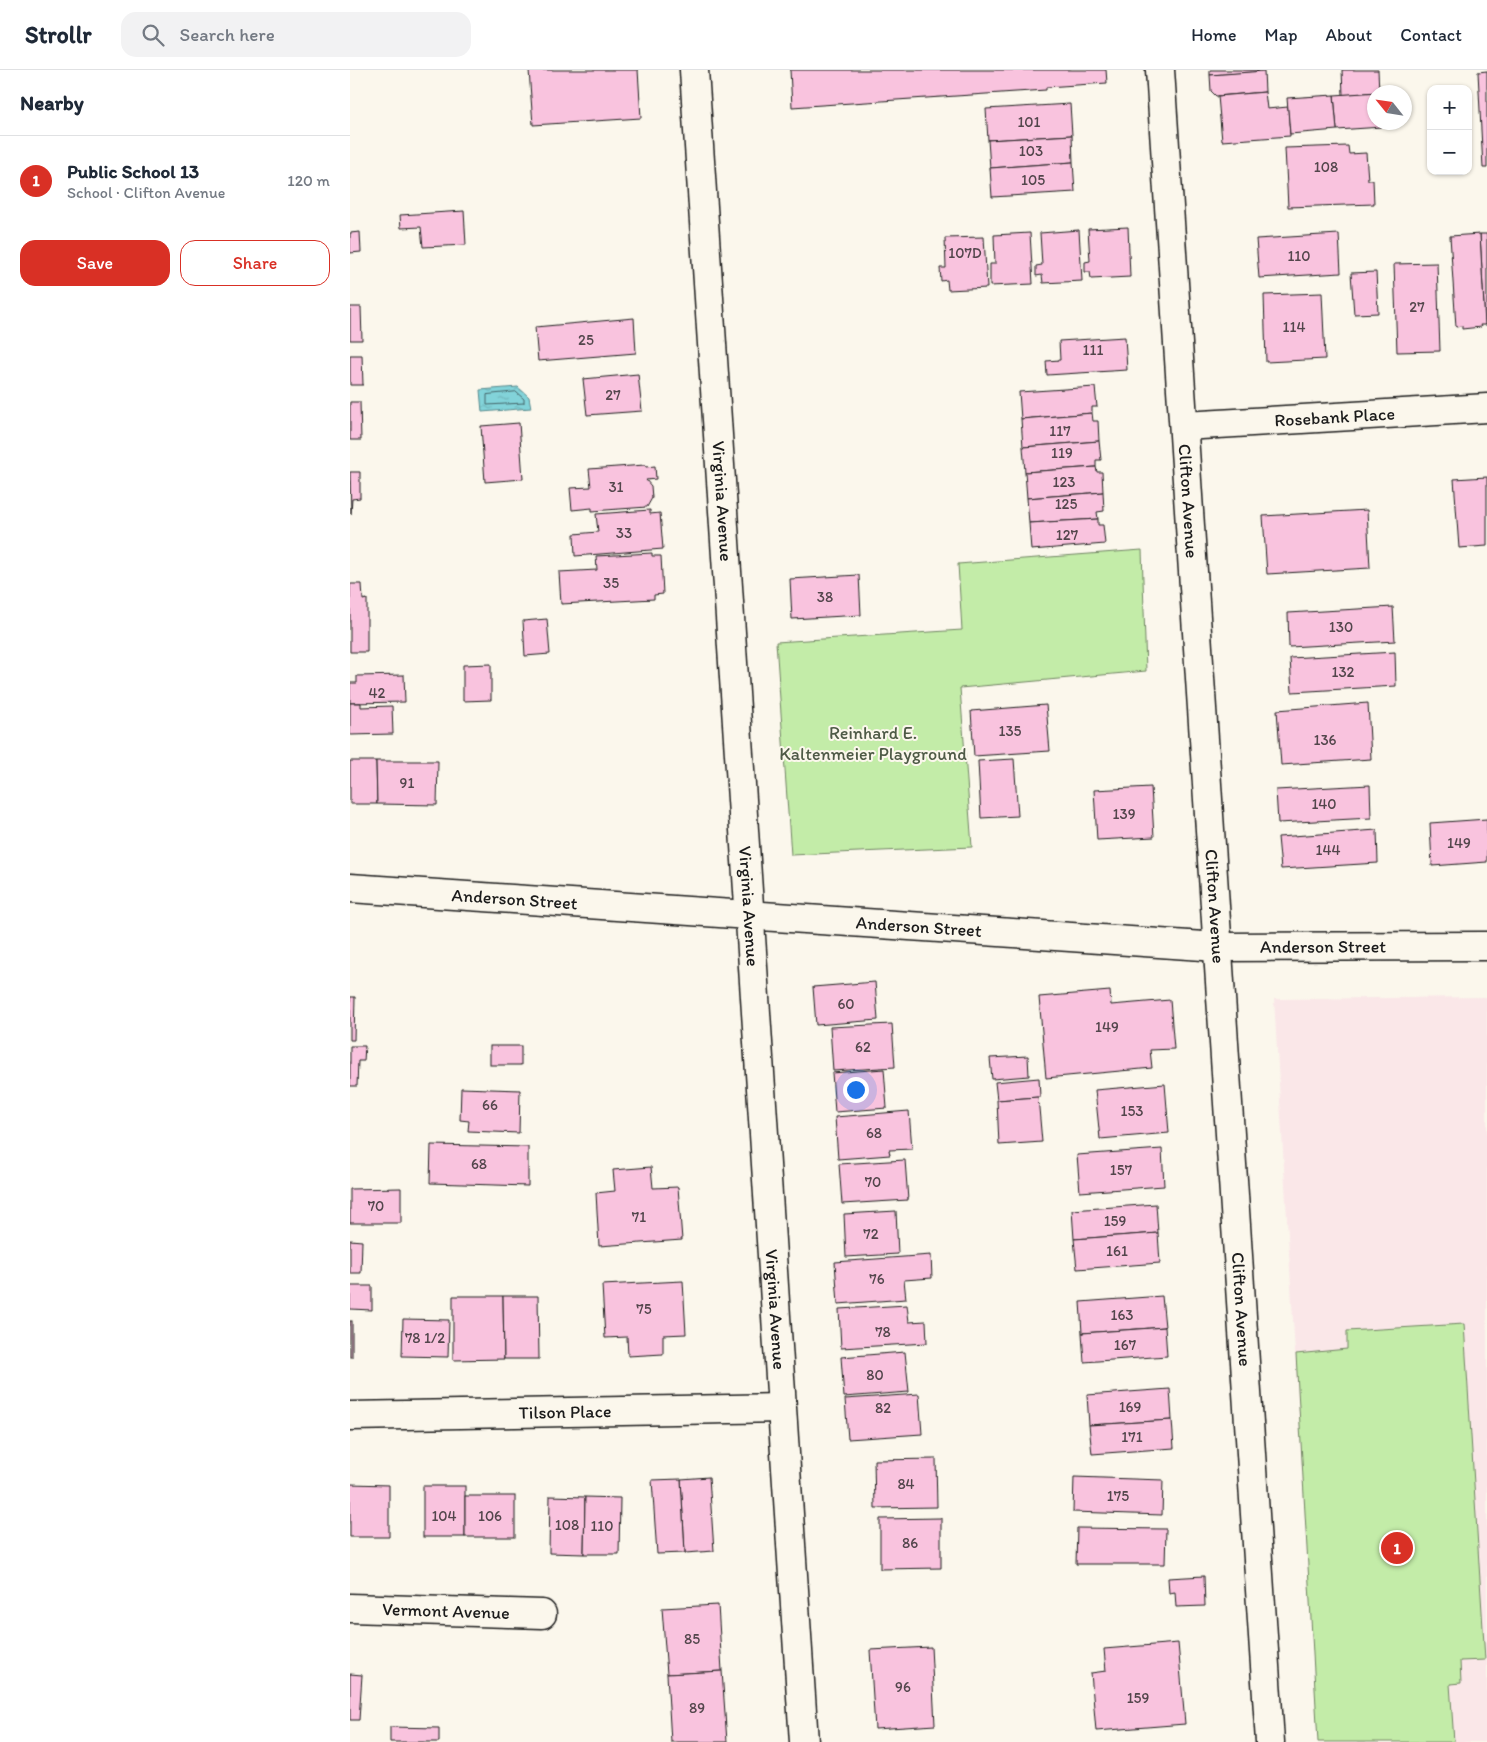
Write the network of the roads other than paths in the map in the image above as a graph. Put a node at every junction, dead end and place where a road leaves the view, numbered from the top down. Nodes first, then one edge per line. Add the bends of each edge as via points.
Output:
1 (694, 70) edge
2 (1160, 70) edge
3 (1487, 408) edge
4 (1184, 426) junction
5 (350, 888) edge
6 (749, 915) junction
7 (1487, 946) edge
8 (1218, 947) junction
9 (781, 1408) junction
10 (350, 1416) edge
11 (350, 1608) edge
12 (542, 1614) dead end
13 (804, 1742) edge
14 (1270, 1742) edge

1 - 6 street, Virginia Avenue
2 - 4 street, Clifton Avenue
3 - 4 street, Rosebank Place
4 - 8 street, Clifton Avenue
5 - 6 street, Anderson Street
6 - 8 street, Anderson Street
6 - 9 street, Virginia Avenue
7 - 8 street, Anderson Street
8 - 14 street, Clifton Avenue
9 - 10 street, Tilson Place
9 - 13 street, Virginia Avenue
11 - 12 street, Vermont Avenue

